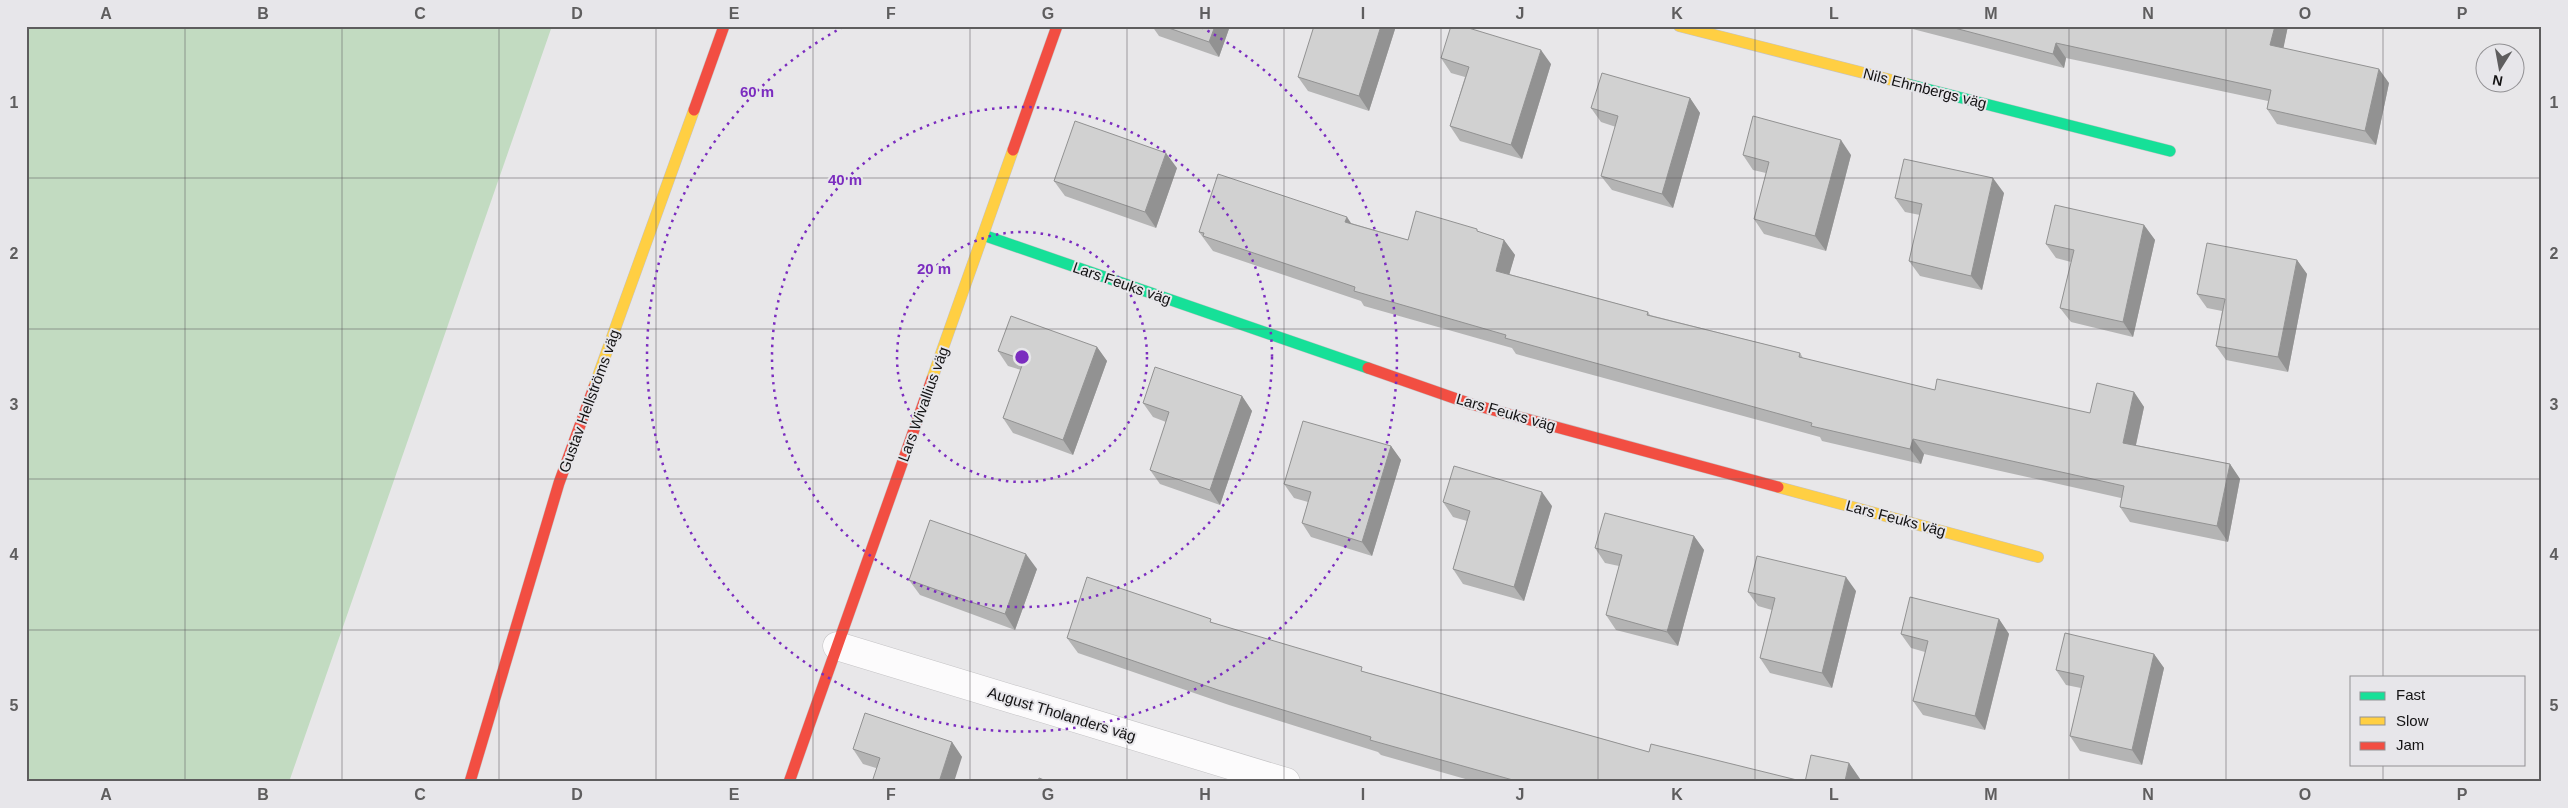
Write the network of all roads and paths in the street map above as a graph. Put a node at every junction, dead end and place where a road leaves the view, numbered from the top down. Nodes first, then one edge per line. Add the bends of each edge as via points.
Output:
1 (724, 26) edge
2 (1057, 26) edge
3 (1679, 26) edge
4 (2170, 151) dead end
5 (983, 235) junction
6 (2038, 557) dead end
7 (837, 646) junction
8 (470, 782) edge
9 (789, 782) edge
10 (1286, 782) edge

1 - 8 street, Gustav Hellströms väg via 559,483
2 - 5 street, Lars Wivallius väg
3 - 4 street, Nils Ehrnbergs väg
5 - 6 street, Lars Feuks väg via 1471,404
5 - 7 street, Lars Wivallius väg
7 - 9 street, Lars Wivallius väg
7 - 10 street, August Tholanders väg

